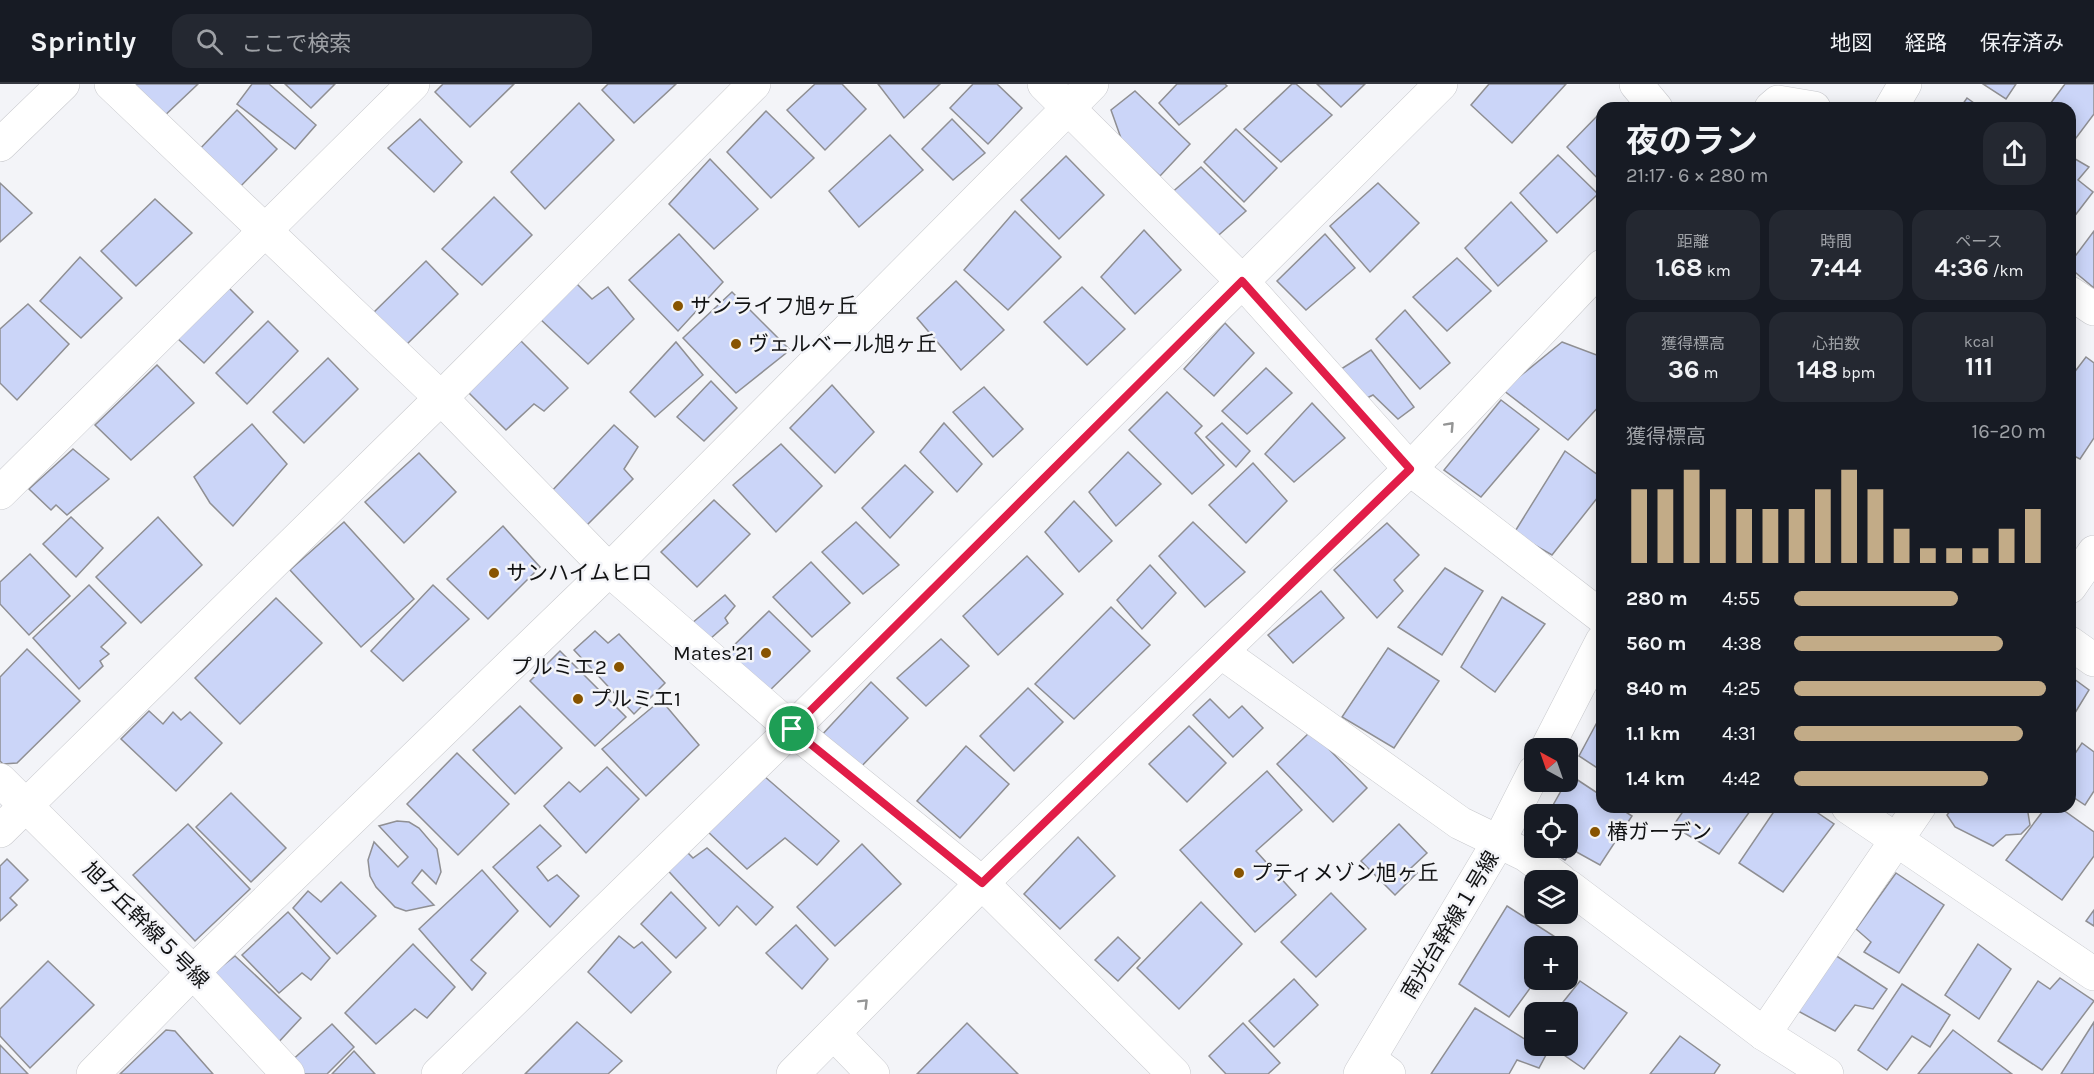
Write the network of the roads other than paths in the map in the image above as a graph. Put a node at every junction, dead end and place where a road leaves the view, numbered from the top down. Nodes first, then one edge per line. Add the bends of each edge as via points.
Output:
1 (63, 84) edge
2 (111, 84) edge
3 (413, 84) edge
4 (754, 84) edge
5 (1044, 84) edge
6 (1092, 84) edge
7 (1441, 84) edge
8 (1636, 84) edge
9 (1905, 84) edge
10 (1651, 102) edge
11 (1894, 102) edge
12 (1067, 108) junction
13 (0, 145) edge
14 (264, 231) junction
15 (1242, 281) junction
16 (1596, 281) edge
17 (2076, 297) edge
18 (2094, 309) edge
19 (441, 398) junction
20 (1410, 469) junction
21 (0, 493) edge
22 (2094, 552) edge
23 (609, 570) junction
24 (2076, 578) edge
25 (1596, 612) edge
26 (2076, 648) edge
27 (1221, 652) junction
28 (1596, 653) edge
29 (2094, 660) edge
30 (792, 729) junction
31 (1552, 738) edge
32 (0, 780) edge
33 (1524, 792) edge
34 (26, 805) junction
35 (1856, 813) edge
36 (1915, 813) edge
37 (0, 831) edge
38 (1499, 841) junction
39 (1896, 841) junction
40 (1546, 870) edge
41 (982, 883) junction
42 (1578, 894) edge
43 (193, 972) junction
44 (2094, 974) edge
45 (834, 1034) junction
46 (1764, 1034) junction
47 (1373, 1069) edge
48 (1818, 1071) edge
49 (93, 1074) edge
50 (288, 1074) edge
51 (438, 1074) edge
52 (793, 1074) edge
53 (873, 1074) edge
54 (1174, 1074) edge

1 - 13 street
2 - 14 street
3 - 14 street
4 - 19 street
5 - 12 street
6 - 12 street
7 - 15 street
8 - 10 street
9 - 11 street
12 - 15 street
12 - 23 street
14 - 19 street
14 - 21 street
15 - 20 street
15 - 30 street
20 -> 16 street
17 - 18 street
19 - 23 street
19 - 34 street
20 - 25 street
20 - 27 street
22 - 24 street
23 - 30 street
23 - 43 street
26 - 29 street
27 - 38 street via 1460,823
27 - 41 street
28 - 31 street
30 - 41 street
30 - 51 street
32 - 34 street, 旭ケ丘幹線５号線
33 - 38 street, 南光台幹線１号線
34 - 37 street
34 - 43 street, 旭ケ丘幹線５号線
35 - 39 street
36 - 39 street
38 - 40 street
38 - 47 street, 南光台幹線１号線
39 - 44 street
39 - 46 street
45 -> 41 street
41 - 54 street
42 - 46 street
43 - 49 street
43 - 50 street, 旭ケ丘幹線５号線
45 - 52 street
45 - 53 street
46 - 48 street

